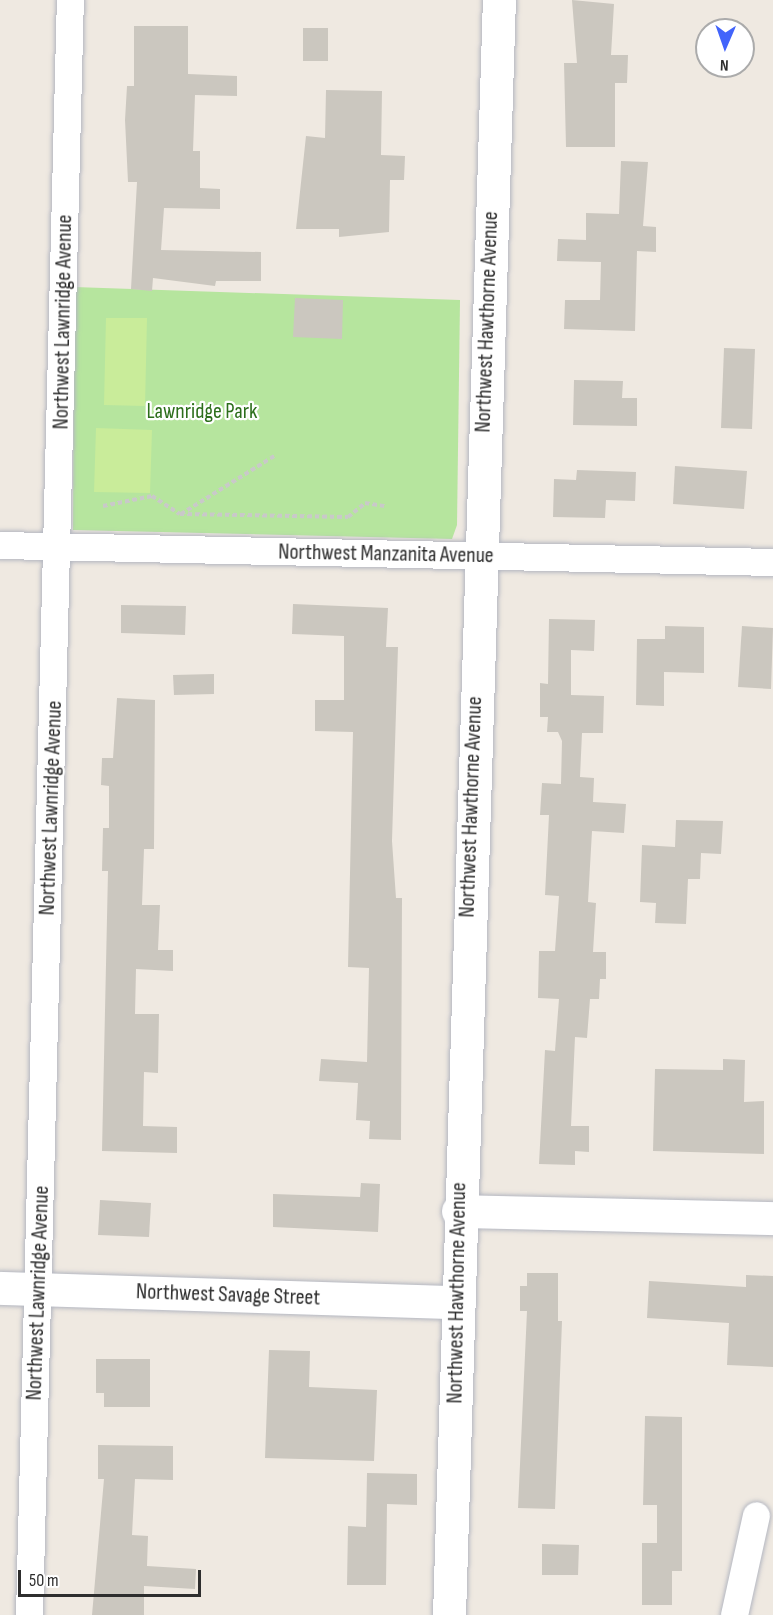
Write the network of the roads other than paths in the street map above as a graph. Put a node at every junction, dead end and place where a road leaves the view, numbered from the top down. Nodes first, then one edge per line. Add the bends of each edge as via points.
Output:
1 (70, 0) edge
2 (499, 0) edge
3 (0, 545) edge
4 (58, 546) junction
5 (479, 556) junction
6 (773, 562) edge
7 (458, 1211) junction
8 (773, 1218) edge
9 (0, 1288) edge
10 (38, 1288) junction
11 (456, 1302) junction
12 (756, 1515) dead end
13 (29, 1615) edge
14 (449, 1615) edge
15 (734, 1615) edge

1 - 4 street, Northwest Lawnridge Avenue
2 - 5 street, Northwest Hawthorne Avenue
3 - 4 street, Northwest Manzanita Avenue
4 - 5 street, Northwest Manzanita Avenue
4 - 10 street, Northwest Lawnridge Avenue
5 - 6 street, Northwest Manzanita Avenue
5 - 7 street, Northwest Hawthorne Avenue
7 - 8 street
7 - 11 street, Northwest Hawthorne Avenue
9 - 10 street, Northwest Savage Street
10 - 11 street, Northwest Savage Street
10 - 13 street, Northwest Lawnridge Avenue
11 - 14 street, Northwest Hawthorne Avenue
12 - 15 street

